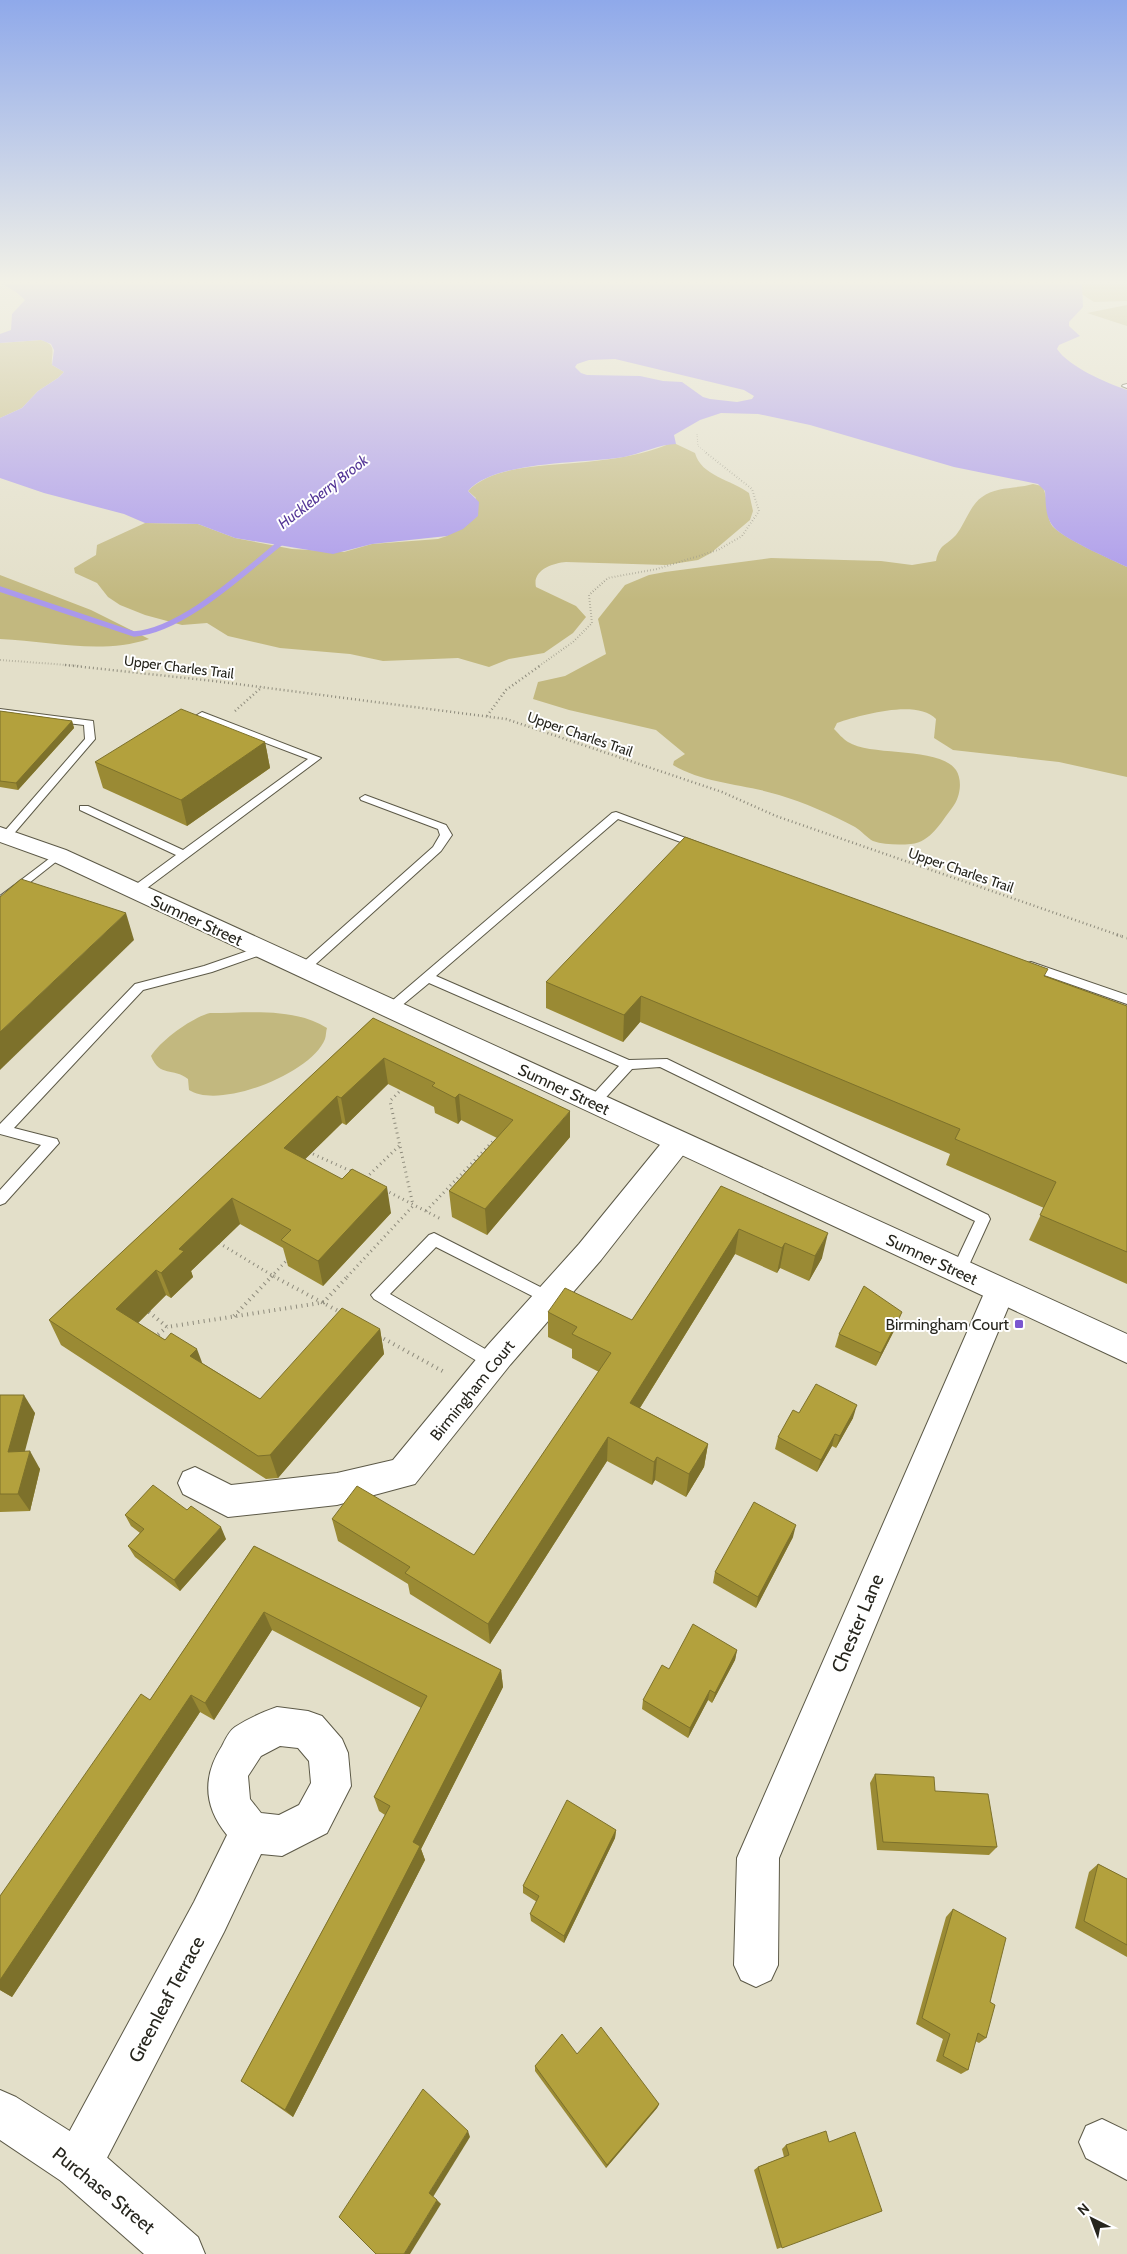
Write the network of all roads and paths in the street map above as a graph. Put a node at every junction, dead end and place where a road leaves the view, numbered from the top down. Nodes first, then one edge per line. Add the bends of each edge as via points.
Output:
1 (697, 434) dead end
2 (0, 660) edge
3 (262, 687) junction
4 (0, 712) edge
5 (202, 715) edge
6 (487, 716) junction
7 (220, 722) junction
8 (364, 798) dead end
9 (84, 808) dead end
10 (3, 835) edge
11 (709, 848) edge
12 (58, 855) junction
13 (184, 855) junction
14 (135, 891) junction
15 (0, 902) edge
16 (1127, 938) edge
17 (262, 950) junction
18 (1023, 963) edge
19 (303, 969) junction
20 (427, 977) junction
21 (1127, 1000) edge
22 (390, 1009) junction
23 (628, 1065) junction
24 (399, 1092) edge
25 (593, 1103) junction
26 (2, 1132) edge
27 (494, 1140) edge
28 (678, 1142) junction
29 (399, 1146) junction
30 (313, 1154) dead end
31 (366, 1179) junction
32 (374, 1183) edge
33 (381, 1188) edge
34 (0, 1199) edge
35 (413, 1206) junction
36 (426, 1211) dead end
37 (219, 1243) dead end
38 (288, 1259) edge
39 (959, 1272) junction
40 (272, 1276) junction
41 (1000, 1291) junction
42 (549, 1298) junction
43 (324, 1303) junction
44 (149, 1312) dead end
45 (345, 1315) edge
46 (234, 1317) junction
47 (167, 1327) junction
48 (374, 1333) edge
49 (149, 1342) edge
50 (1127, 1350) edge
51 (493, 1362) junction
52 (454, 1376) dead end
53 (195, 1483) dead end
54 (250, 1832) dead end
55 (756, 1965) dead end
56 (0, 2113) edge
57 (78, 2164) junction
58 (181, 2254) edge

1 - 6 path via 698,446 752,489 759,511 742,536 718,550 657,569 608,578 589,594 592,623 573,642 506,690
2 - 3 path, Upper Charles Trail
3 - 6 path, Upper Charles Trail
3 - 7 path
4 - 10 lane via 89,723 90,739
5 - 7 lane
6 - 16 path, Upper Charles Trail via 506,719 722,792 776,816
7 - 13 lane via 316,758
8 - 19 lane via 442,827 446,834 437,849
9 - 13 lane
10 - 12 street, Sumner Street
11 - 20 lane via 616,815
12 - 14 street, Sumner Street
12 - 15 lane
13 - 14 lane
14 - 17 street, Sumner Street
17 - 19 street, Sumner Street
17 - 26 lane via 208,969 139,987
18 - 21 lane
19 - 22 street, Sumner Street
20 - 22 lane
20 - 23 lane
22 - 25 street, Sumner Street
23 - 25 lane
23 - 39 lane via 662,1062 983,1219
24 - 29 path via 390,1101
25 - 28 street, Sumner Street
26 - 34 lane via 52,1143
27 - 36 path
28 - 39 street, Sumner Street
28 - 42 street, Birmingham Court
29 - 31 path
29 - 35 path
30 - 31 path
31 - 32 path
33 - 35 path
35 - 43 path
37 - 40 path
38 - 40 path
39 - 41 street, Sumner Street
40 - 43 path
40 - 46 path
41 - 50 street, Sumner Street
41 - 55 street, Chester Lane via 758,1858
42 - 51 street, Birmingham Court
42 - 51 lane via 434,1239 379,1295
43 - 45 path
43 - 46 path
44 - 47 path
46 - 47 path
47 - 49 path
48 - 52 path
51 - 53 street, Birmingham Court via 403,1473 337,1488 228,1501
54 - 57 street, Greenleaf Terrace via 209,1917
56 - 57 street, Purchase Street
57 - 58 street, Purchase Street

